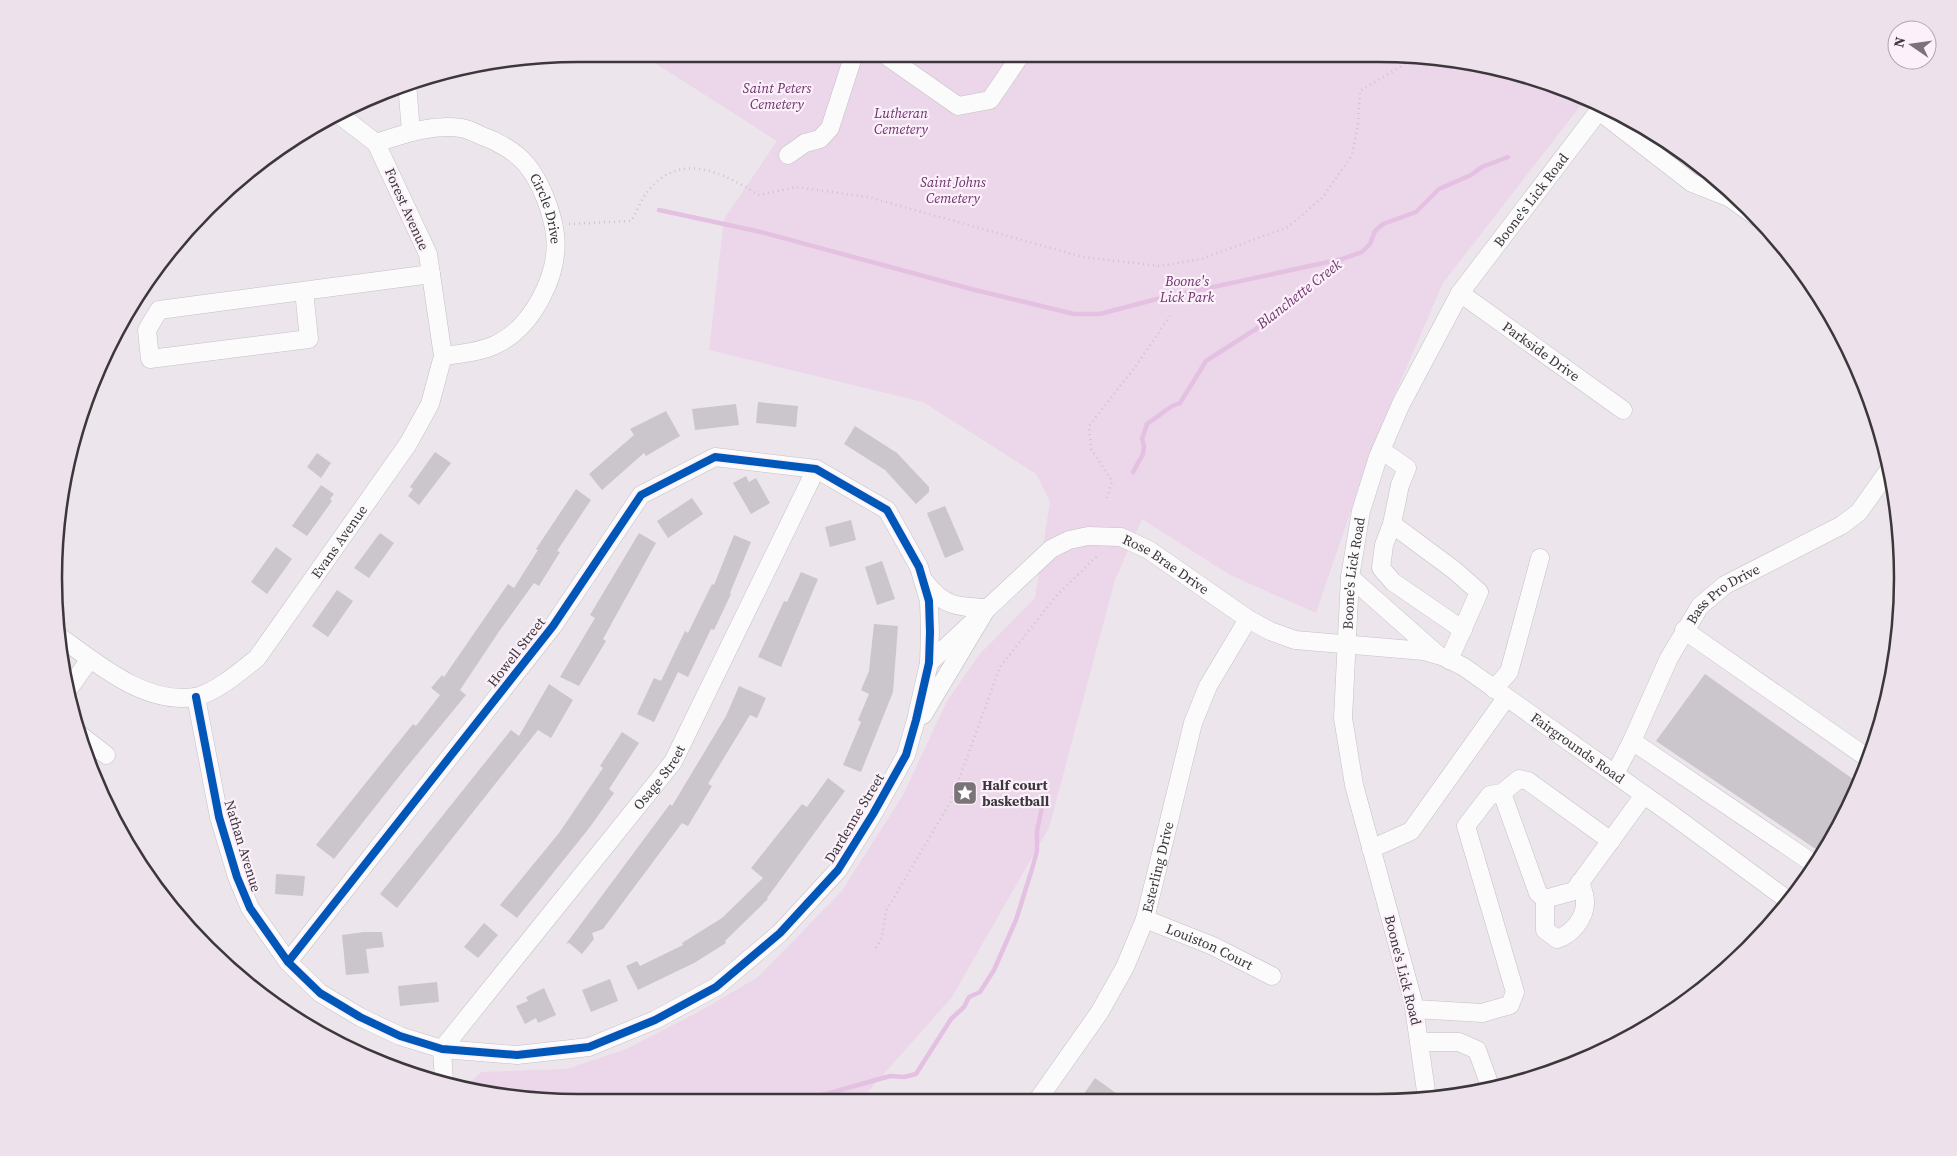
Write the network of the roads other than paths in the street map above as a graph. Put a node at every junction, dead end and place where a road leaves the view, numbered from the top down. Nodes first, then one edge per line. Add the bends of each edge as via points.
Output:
1 (852, 62) edge
2 (895, 62) edge
3 (1016, 62) edge
4 (408, 92) edge
5 (1598, 112) edge
6 (1609, 117) edge
7 (345, 119) edge
8 (411, 132) junction
9 (376, 143) junction
10 (788, 156) dead end
11 (1726, 196) edge
12 (431, 274) junction
13 (304, 291) junction
14 (1460, 293) junction
15 (443, 356) junction
16 (1623, 410) dead end
17 (1381, 450) junction
18 (816, 469) junction
19 (1885, 476) edge
20 (1392, 524) junction
21 (1540, 558) dead end
22 (922, 577) junction
23 (1350, 577) junction
24 (987, 608) junction
25 (1248, 619) junction
26 (1463, 630) junction
27 (1684, 630) junction
28 (67, 642) edge
29 (1347, 644) junction
30 (1443, 657) junction
31 (90, 659) junction
32 (929, 663) junction
33 (73, 683) edge
34 (1500, 694) junction
35 (196, 697) junction
36 (913, 730) junction
37 (1632, 741) junction
38 (90, 743) edge
39 (1863, 755) edge
40 (106, 756) dead end
41 (1615, 774) junction
42 (1502, 793) junction
43 (1644, 795) junction
44 (1611, 840) junction
45 (1371, 849) junction
46 (1810, 861) edge
47 (1580, 882) junction
48 (1784, 897) edge
49 (1545, 900) junction
50 (1146, 919) junction
51 (288, 962) junction
52 (1272, 976) dead end
53 (1414, 1009) junction
54 (1420, 1042) junction
55 (442, 1050) junction
56 (444, 1076) edge
57 (1489, 1082) edge
58 (1426, 1091) edge
59 (1042, 1094) edge

1 - 10 street via 830,128 820,139 805,143
2 - 3 street via 958,106 990,100
4 - 8 street
5 - 14 street, Boone's Lick Road
6 - 11 street via 1692,182
7 - 9 street, Forest Avenue
8 - 9 street, Circle Drive
8 - 15 street, Circle Drive via 422,128 462,128 496,141 526,164 544,195 555,235 543,296 534,311 516,330 496,344
9 - 12 street, Forest Avenue via 428,254
12 - 13 street
12 - 15 street, Forest Avenue
13 - 13 street via 159,310 147,330 150,359 309,339
14 - 16 street, Parkside Drive
14 - 17 street, Boone's Lick Road via 1401,404
15 - 35 street, Evans Avenue via 430,404 408,444 257,658 228,681
17 - 20 street via 1407,468
17 - 23 street, Boone's Lick Road via 1361,511
18 - 22 street, Dardenne Street via 887,510
18 - 51 street, Howell Street via 715,457 641,495 553,626
18 - 55 street, Osage Street via 673,762
19 - 27 street, Bass Pro Drive via 1859,512 1842,525 1725,585 1700,606
20 - 26 street via 1384,545 1381,568 1392,582
20 - 26 street via 1479,592
21 - 34 street
22 - 24 street via 939,598 950,604
22 - 32 street, Dardenne Street via 929,601
23 - 29 street, Boone's Lick Road
23 - 30 street
24 - 25 street, Rose Brae Drive via 1051,549 1070,540 1102,535 1120,537 1148,550
24 - 32 street, Rose Brae Drive
24 - 36 street
25 - 29 street, Rose Brae Drive via 1295,640
25 - 50 street, Esterling Drive via 1208,686 1193,723
26 - 30 street
27 - 37 street, Bass Pro Drive
27 - 39 street
28 - 31 street
29 - 30 street, Fairgrounds Road
29 - 45 street, Boone's Lick Road via 1343,718 1354,785
30 - 34 street, Fairgrounds Road via 1464,667
31 - 33 street
31 - 35 street via 142,689 167,696
32 - 36 street, Dardenne Street
34 - 41 street, Fairgrounds Road
34 - 45 street via 1411,831
35 - 51 street, Nathan Avenue via 214,794 237,877 250,908
36 - 55 street, Dardenne Street via 906,755 838,870 780,933 716,987 655,1020 589,1047 517,1054
37 - 41 street, Bass Pro Drive
37 - 46 street
38 - 40 street
41 - 43 street, Fairgrounds Road
42 - 44 street via 1519,779 1528,780
42 - 49 street via 1538,893
42 - 53 street via 1490,795 1466,826 1515,992 1510,1005 1482,1013
43 - 44 street
43 - 48 street, Fairgrounds Road
44 - 47 street
45 - 53 street, Boone's Lick Road
47 - 49 street via 1574,891
47 - 49 street via 1585,901 1583,914 1568,936 1557,940 1545,930
50 - 52 street, Louiston Court via 1213,946
50 - 59 street, Esterling Drive via 1125,968 1099,1012
51 - 55 street, Nathan Avenue via 320,993 360,1017 400,1036
53 - 54 street, Boone's Lick Road
54 - 57 street via 1459,1042 1477,1050
54 - 58 street, Boone's Lick Road
55 - 56 street

